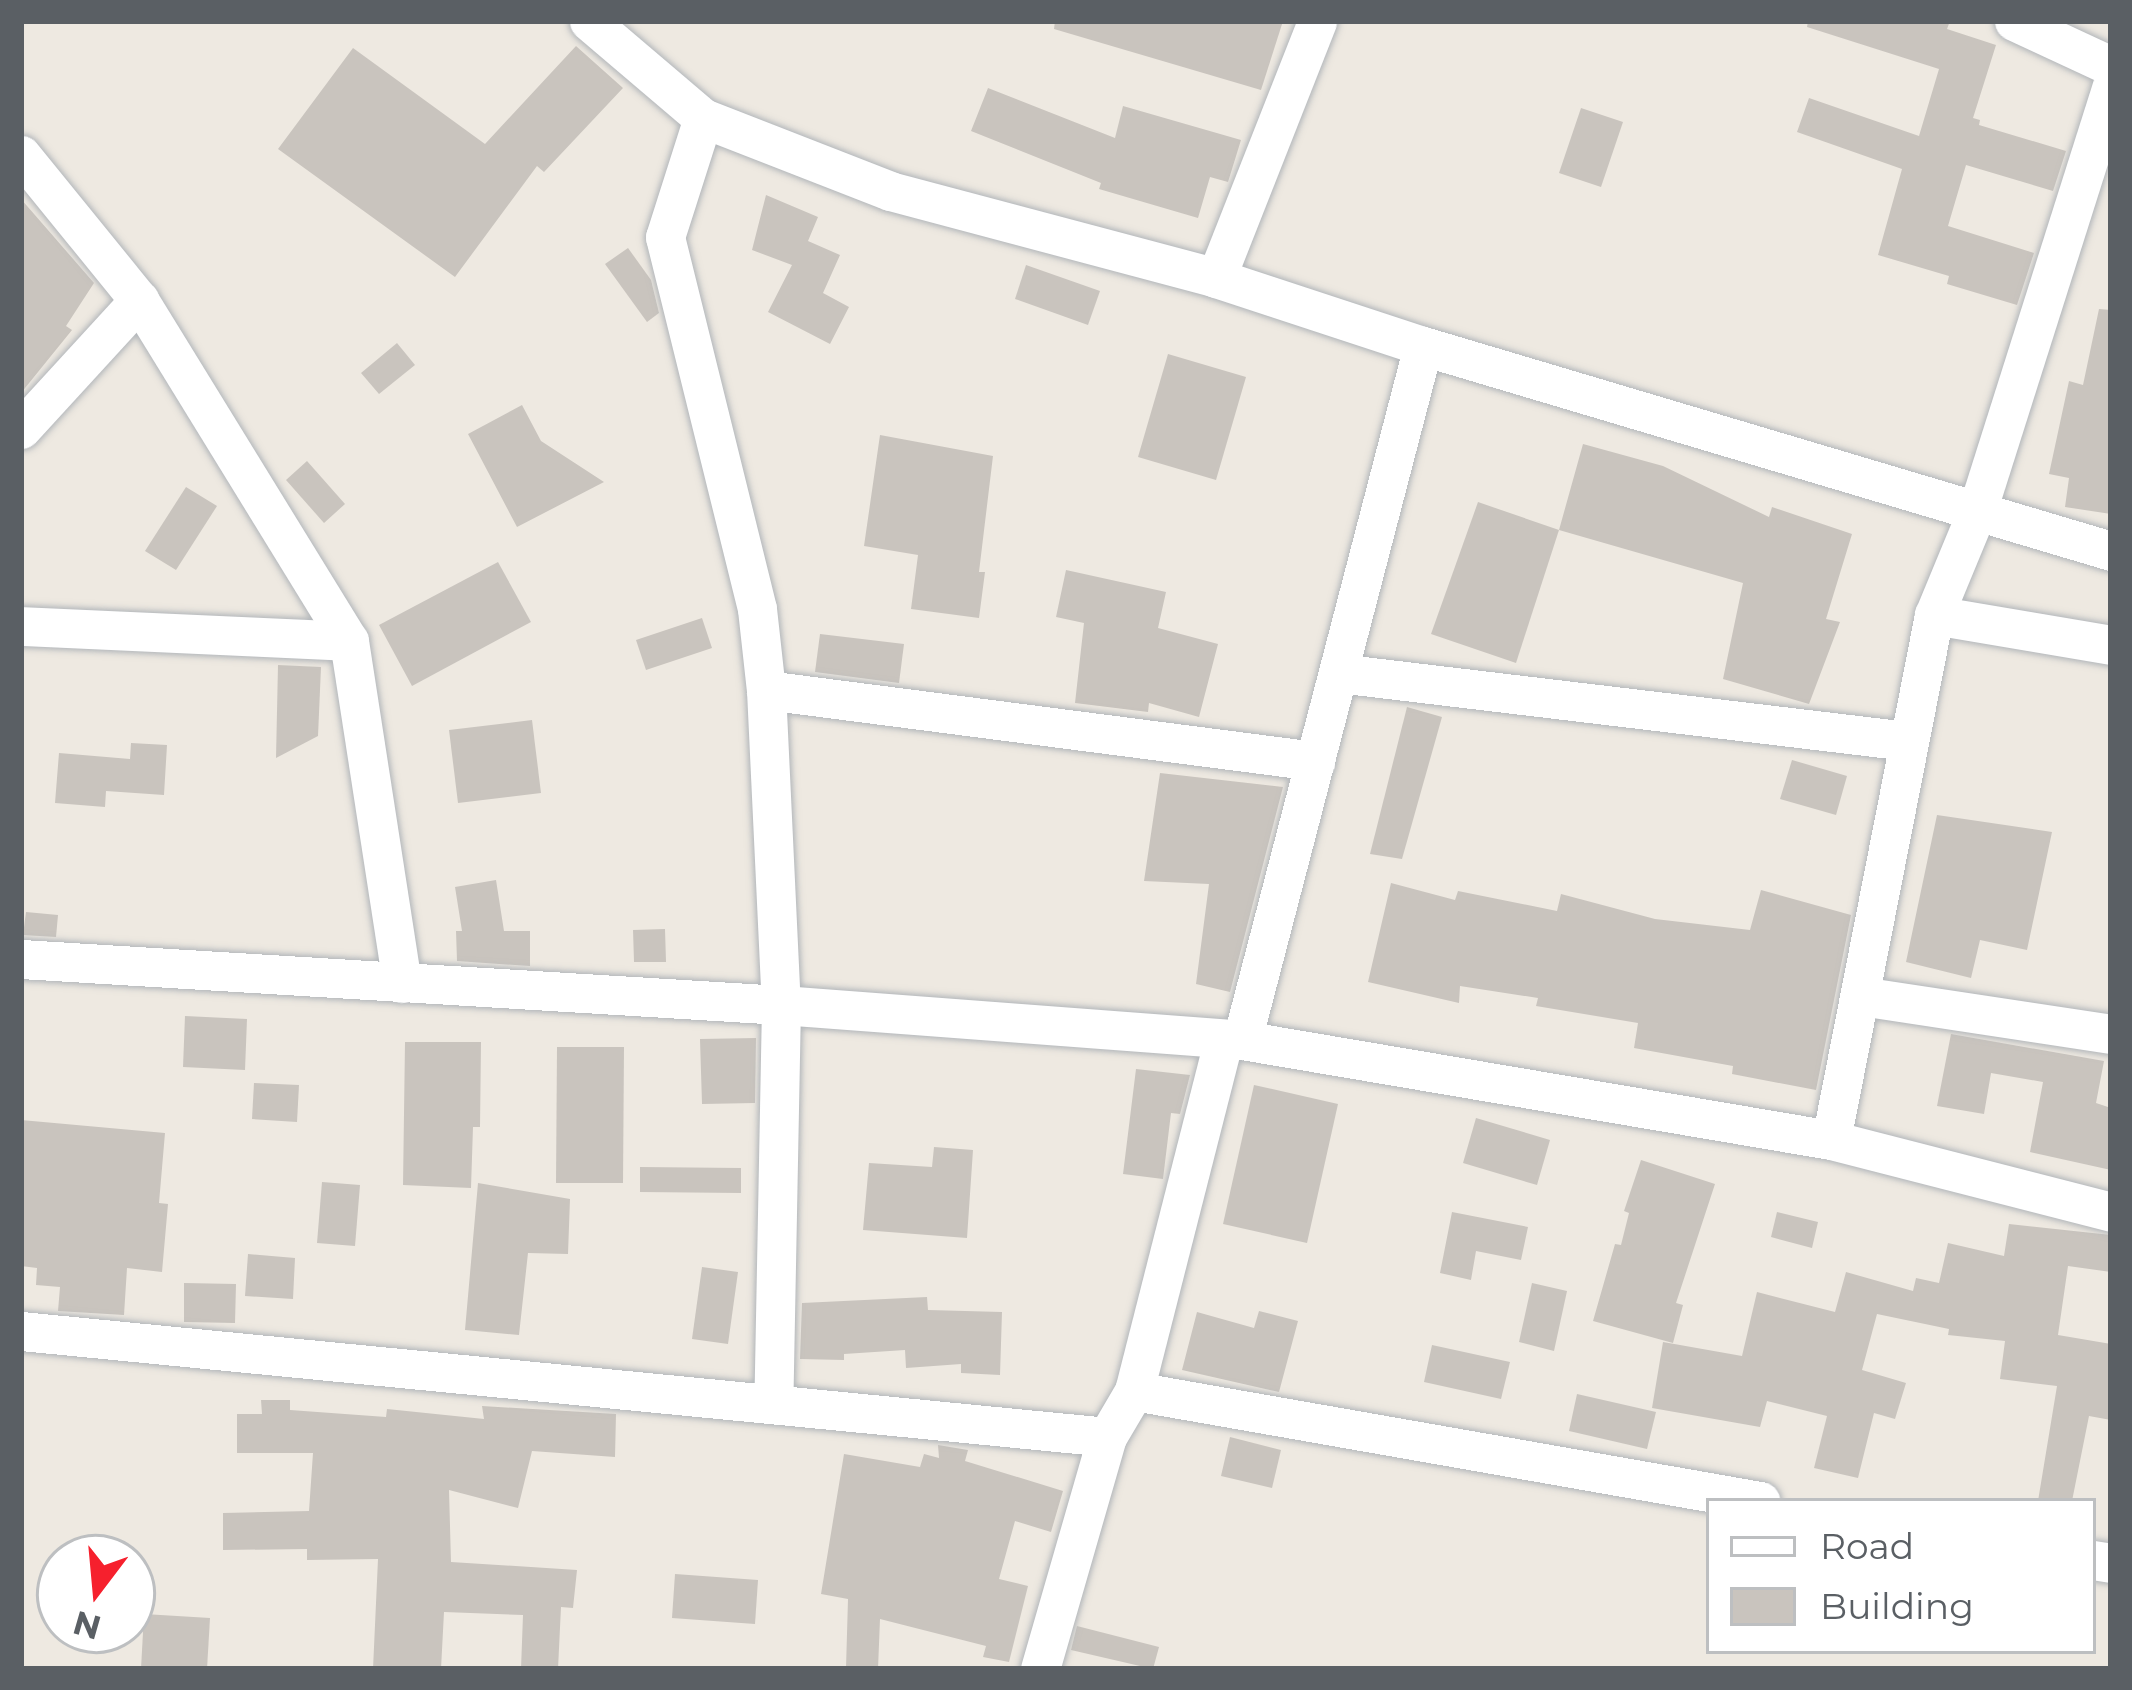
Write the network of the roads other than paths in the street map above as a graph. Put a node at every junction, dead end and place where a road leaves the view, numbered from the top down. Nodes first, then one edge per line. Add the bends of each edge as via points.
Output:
1 (589, 21) edge
2 (1316, 21) edge
3 (2014, 21) edge
4 (2111, 66) edge
5 (2111, 88) edge
6 (703, 118) junction
7 (21, 154) edge
8 (1216, 278) junction
9 (139, 300) junction
10 (1423, 346) junction
11 (21, 429) edge
12 (1977, 511) junction
13 (2111, 551) edge
14 (1934, 615) junction
15 (21, 626) edge
16 (349, 641) junction
17 (2111, 645) edge
18 (1338, 674) junction
19 (766, 690) junction
20 (1907, 741) junction
21 (1315, 761) junction
22 (21, 959) edge
23 (402, 983) junction
24 (1860, 996) junction
25 (782, 1005) junction
26 (2111, 1034) edge
27 (1232, 1042) junction
28 (1831, 1140) junction
29 (2111, 1212) edge
30 (21, 1331) edge
31 (1134, 1390) junction
32 (773, 1404) junction
33 (1107, 1437) junction
34 (1743, 1498) edge
35 (1040, 1669) edge

1 - 6 street
2 - 8 street
3 - 4 street
5 - 12 street
6 - 8 street via 890,191
6 - 19 street via 665,237 757,609
7 - 9 street
8 - 10 street
9 - 11 street
9 - 16 street
10 - 12 street
10 - 18 street
12 - 13 street
12 - 14 street
14 - 17 street
14 - 20 street
15 - 16 street
16 - 23 street
18 - 20 street
18 - 21 street
19 - 21 street
19 - 25 street
20 - 24 street
21 - 27 street
22 - 23 street
23 - 25 street
24 - 26 street
24 - 28 street
25 - 27 street
25 - 32 street
27 - 28 street
27 - 31 street
28 - 29 street
30 - 32 street
31 - 33 street
31 - 34 street
32 - 33 street
33 - 35 street

